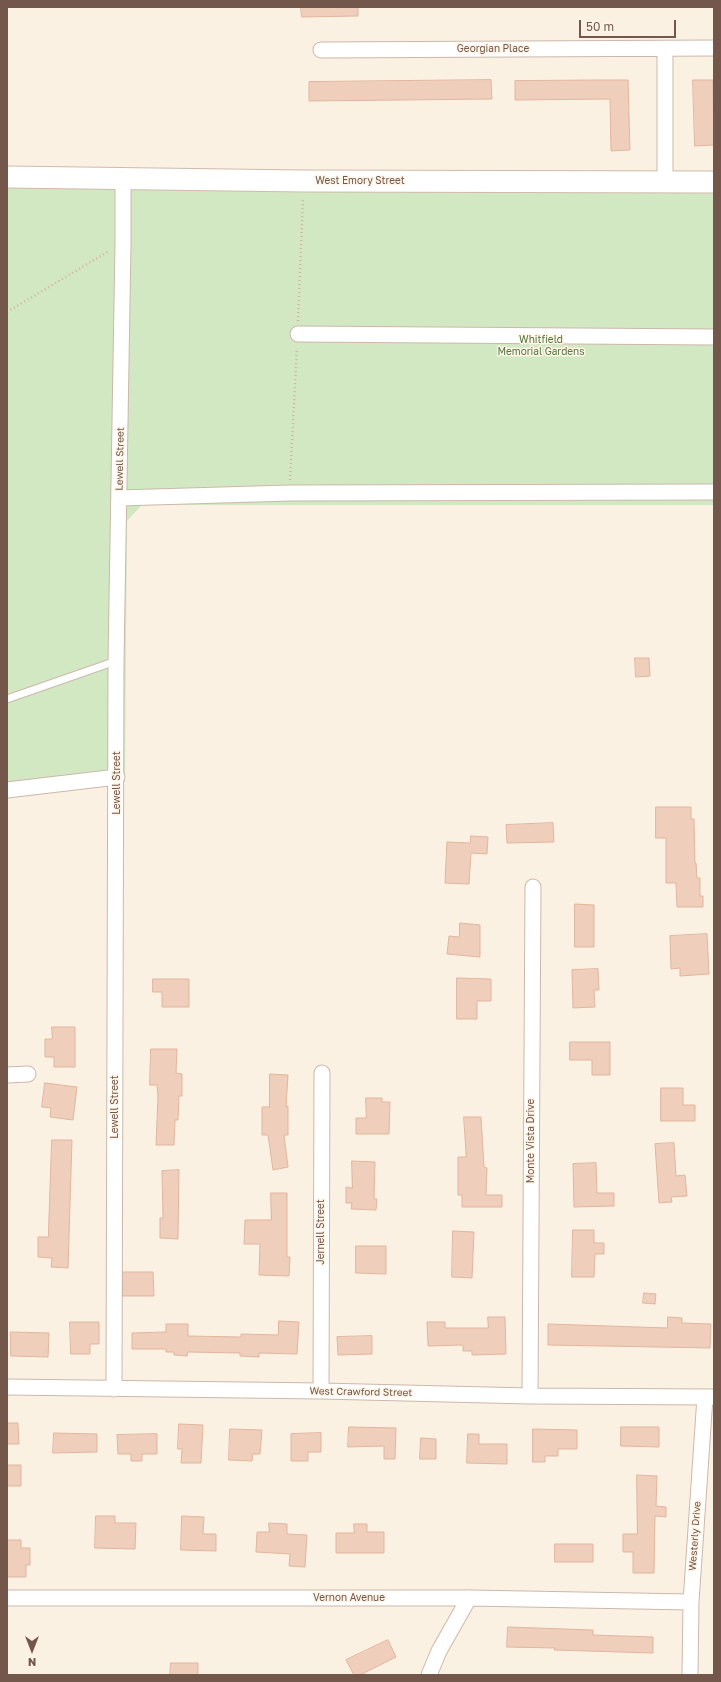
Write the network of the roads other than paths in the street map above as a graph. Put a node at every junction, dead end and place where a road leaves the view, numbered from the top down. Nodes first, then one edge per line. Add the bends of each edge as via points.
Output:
1 (714, 48) edge
2 (665, 49) junction
3 (321, 50) dead end
4 (7, 177) edge
5 (123, 177) junction
6 (665, 182) junction
7 (714, 182) edge
8 (298, 334) dead end
9 (714, 337) edge
10 (714, 492) edge
11 (119, 498) junction
12 (116, 661) junction
13 (7, 699) edge
14 (117, 777) junction
15 (7, 790) edge
16 (533, 887) dead end
17 (322, 1073) dead end
18 (28, 1074) dead end
19 (7, 1075) edge
20 (7, 1387) edge
21 (114, 1389) junction
22 (321, 1391) junction
23 (530, 1396) junction
24 (709, 1397) edge
25 (7, 1598) edge
26 (469, 1598) junction
27 (691, 1602) junction
28 (429, 1675) edge
29 (690, 1675) edge

1 - 2 street, Georgian Place
2 - 3 street, Georgian Place
2 - 6 street
4 - 5 street, West Emory Street
5 - 6 street, West Emory Street via 304,181
5 - 11 street, Lewell Street
6 - 7 street, West Emory Street
8 - 9 street
10 - 11 street via 290,493
11 - 12 street, Lewell Street
12 - 13 lane
12 - 14 street, Lewell Street
14 - 15 street
14 - 21 street, Lewell Street
16 - 23 street, Monte Vista Drive
17 - 22 street, Jernell Street
18 - 19 street
20 - 21 street, West Crawford Street
21 - 22 street, West Crawford Street
22 - 23 street, West Crawford Street
23 - 24 street, West Crawford Street
24 - 27 street, Westerly Drive
25 - 26 street, Vernon Avenue
26 - 27 street, Vernon Avenue
26 - 28 street via 439,1651
27 - 29 street, Westerly Drive

